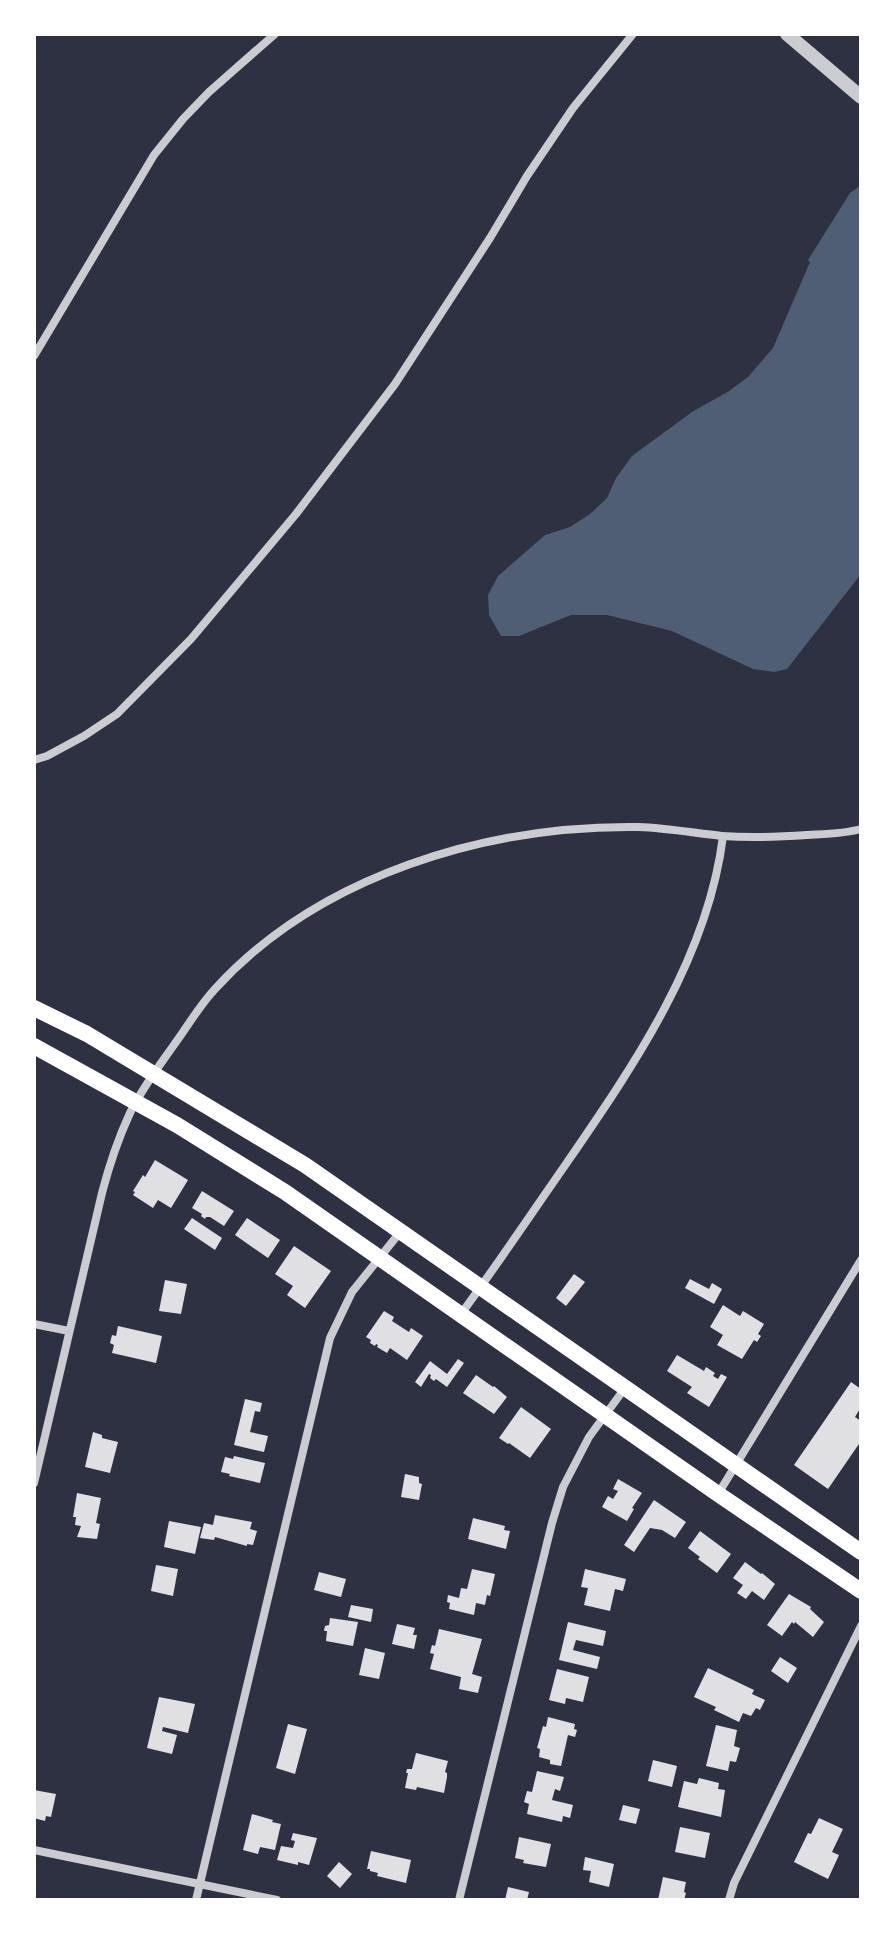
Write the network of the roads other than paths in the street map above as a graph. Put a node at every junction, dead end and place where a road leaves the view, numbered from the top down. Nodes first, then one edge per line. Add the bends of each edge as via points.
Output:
1 (275, 34) edge
2 (633, 34) edge
3 (787, 34) edge
4 (861, 97) edge
5 (34, 356) edge
6 (34, 760) edge
7 (861, 829) edge
8 (723, 836) junction
9 (34, 1008) edge
10 (34, 1046) edge
11 (155, 1073) junction
12 (136, 1102) junction
13 (402, 1230) junction
14 (379, 1257) junction
15 (861, 1260) edge
16 (480, 1288) junction
17 (461, 1314) junction
18 (34, 1324) edge
19 (69, 1331) junction
20 (625, 1387) junction
21 (604, 1415) junction
22 (736, 1465) junction
23 (34, 1483) edge
24 (718, 1494) junction
25 (861, 1552) edge
26 (861, 1591) edge
27 (861, 1626) edge
28 (34, 1850) edge
29 (200, 1884) junction
30 (196, 1900) edge
31 (277, 1900) edge
32 (459, 1900) edge
33 (729, 1900) edge

1 - 5 street via 209,92 154,155
2 - 6 street via 573,108 395,384 296,514 191,639 117,714
3 - 4 street
7 - 8 street via 764,838
8 - 11 street via 638,827 548,832 477,844 379,876 325,902 264,943 203,1003
8 - 16 street via 710,899 672,993 605,1107
9 - 11 main road
10 - 12 main road
11 - 12 street
11 - 13 main road
12 - 14 main road via 285,1192
12 - 19 street via 110,1164
13 - 14 street
13 - 16 main road
14 - 17 main road
14 - 29 street via 352,1292 330,1338
15 - 22 street
16 - 17 street
16 - 20 main road
17 - 21 main road
18 - 19 street
19 - 23 street
20 - 21 street
20 - 22 main road
21 - 24 main road
21 - 32 street via 563,1487 552,1523
22 - 24 street
22 - 25 main road
24 - 26 main road
27 - 33 street
28 - 29 street
29 - 30 street
29 - 31 street

